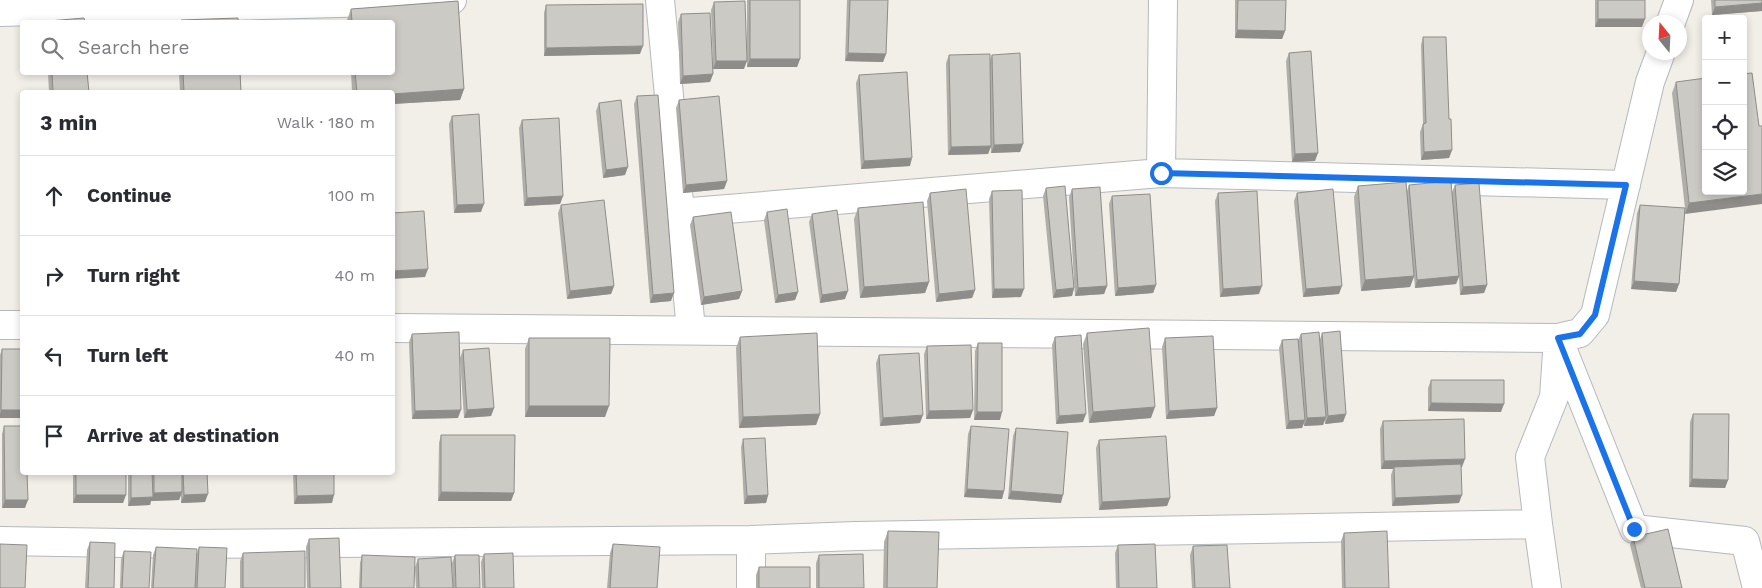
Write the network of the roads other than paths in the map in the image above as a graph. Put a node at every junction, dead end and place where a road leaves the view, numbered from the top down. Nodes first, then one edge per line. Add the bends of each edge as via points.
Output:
1 (452, 0) edge
2 (660, 0) edge
3 (1163, 0) edge
4 (1679, 0) edge
5 (0, 12) edge
6 (1674, 15) edge
7 (1658, 60) edge
8 (1161, 173) junction
9 (1626, 185) junction
10 (679, 213) junction
11 (0, 325) edge
12 (20, 326) edge
13 (395, 328) edge
14 (691, 330) junction
15 (1558, 338) junction
16 (1538, 524) junction
17 (751, 540) junction
18 (0, 541) edge
19 (750, 588) edge
20 (1547, 588) edge
21 (1757, 588) edge

1 - 5 street
2 - 10 street
3 - 8 street
4 - 6 street
7 - 9 street
8 - 9 street
8 - 10 street
9 - 15 street via 1595,315 1580,334
10 - 14 street
11 - 12 street
13 - 14 street
14 - 15 street
15 - 16 street via 1554,397 1530,457
15 - 21 street via 1634,529 1745,541
16 - 17 street via 866,535
16 - 20 street
17 - 18 street via 184,544
17 - 19 street

